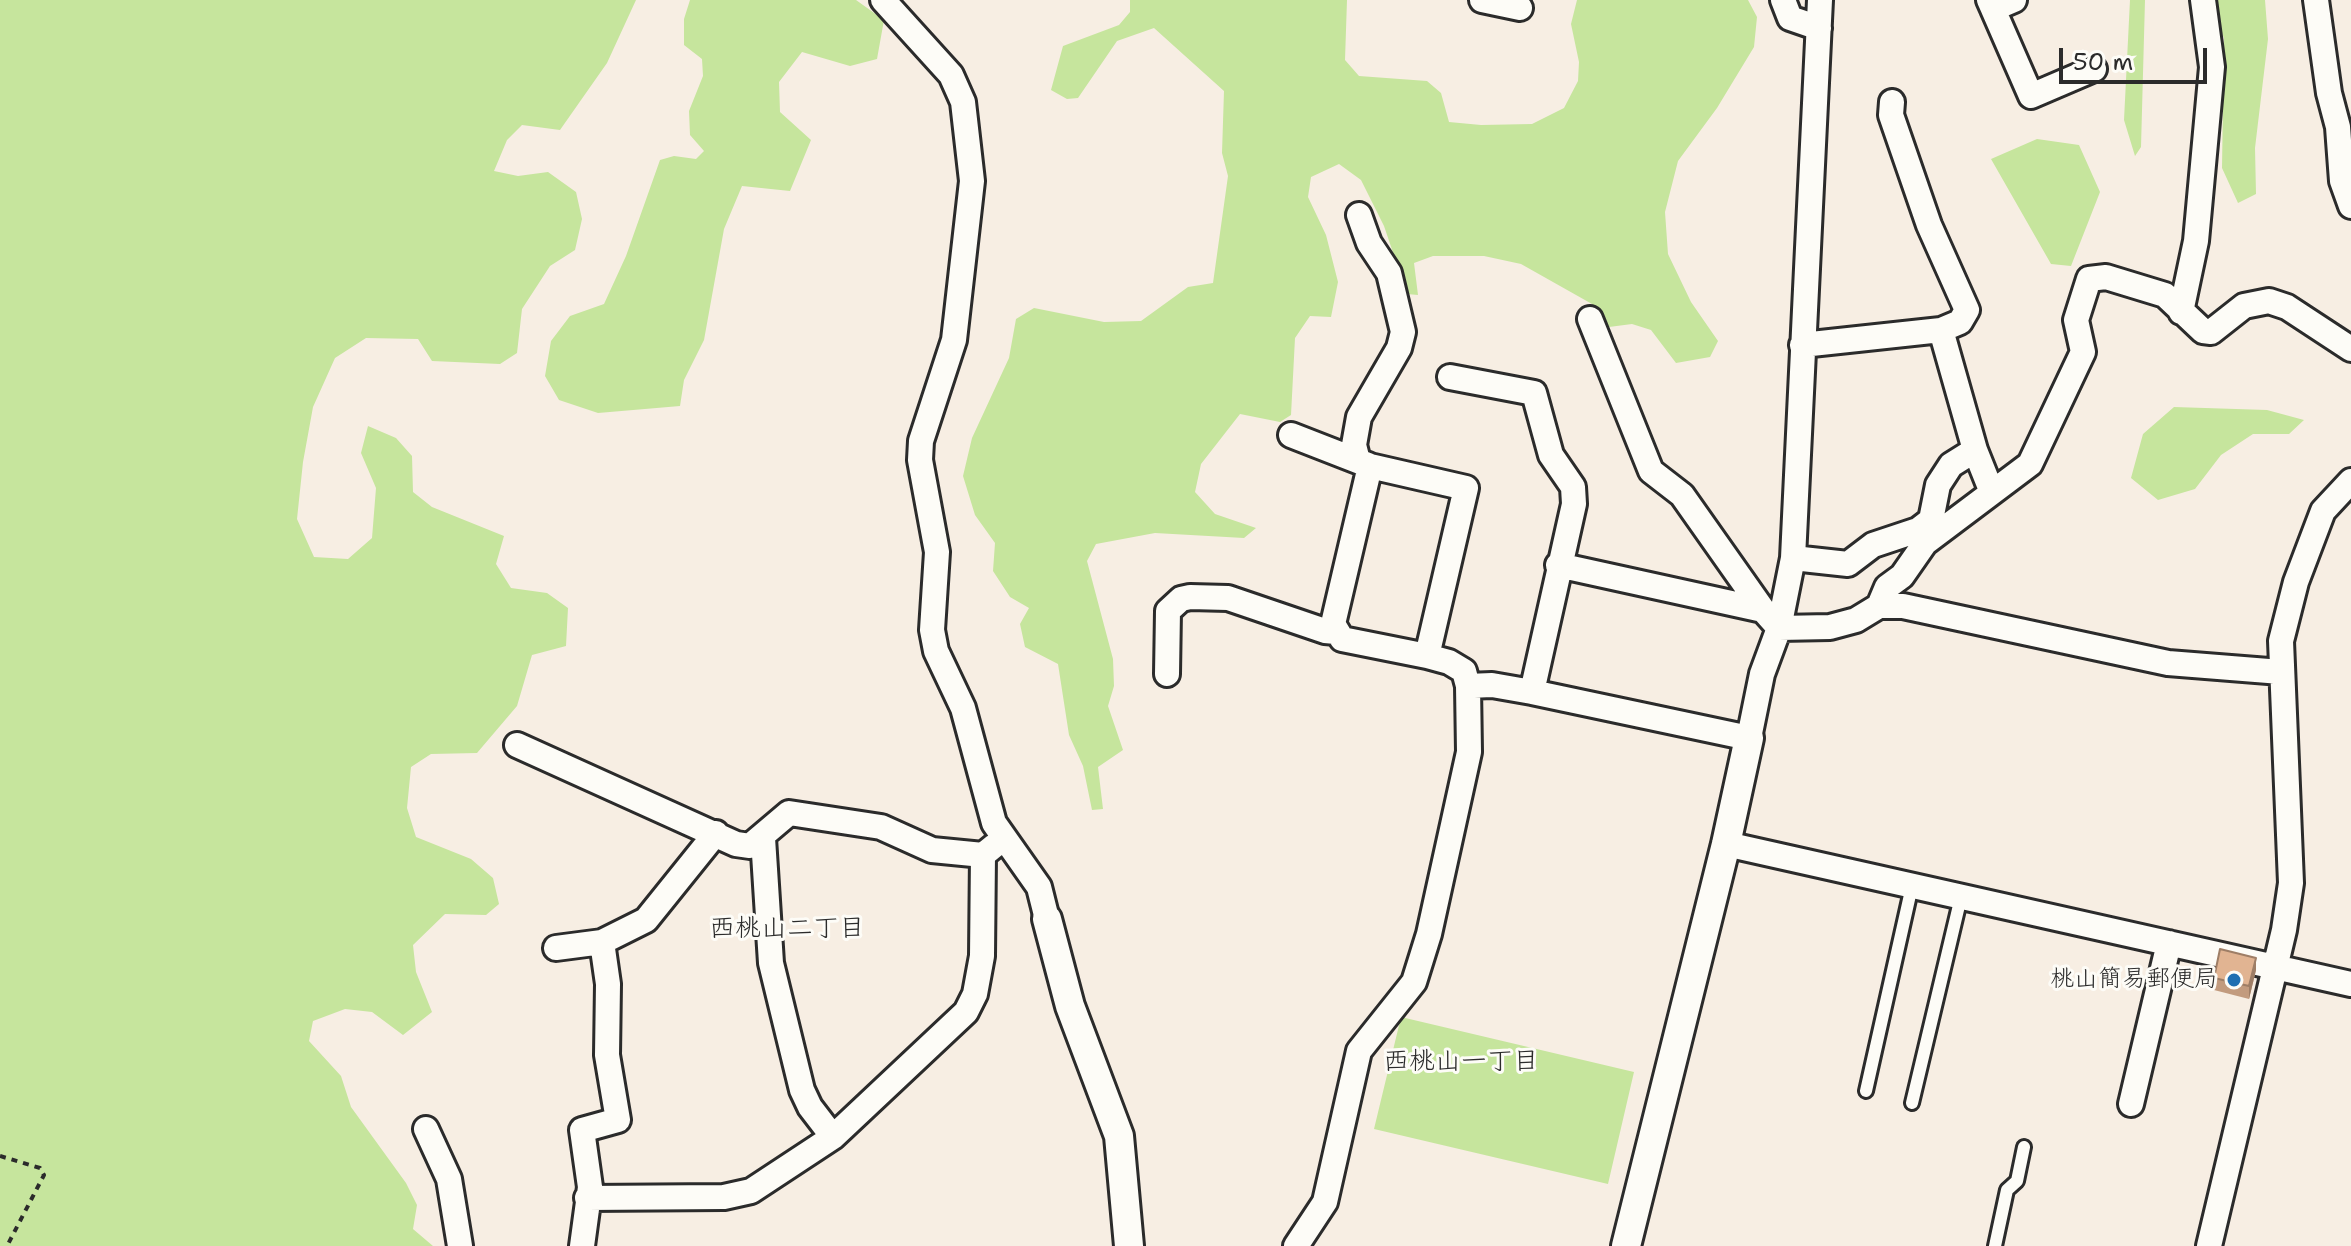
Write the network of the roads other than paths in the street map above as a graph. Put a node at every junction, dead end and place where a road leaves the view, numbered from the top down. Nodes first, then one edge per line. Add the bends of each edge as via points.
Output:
1 (883, 0) edge
2 (1482, 0) edge
3 (1783, 0) edge
4 (1821, 0) edge
5 (2203, 0) edge
6 (2316, 0) edge
7 (1999, 3) edge
8 (1520, 8) dead end
9 (1819, 28) junction
10 (2094, 69) dead end
11 (1892, 102) dead end
12 (2351, 206) edge
13 (1359, 215) dead end
14 (2181, 312) junction
15 (1590, 319) dead end
16 (1941, 330) junction
17 (1802, 345) junction
18 (2351, 349) edge
19 (1450, 377) dead end
20 (1291, 435) dead end
21 (1975, 450) junction
22 (1364, 463) junction
23 (2351, 481) edge
24 (1991, 490) junction
25 (1793, 558) junction
26 (1558, 565) junction
27 (1879, 606) junction
28 (1763, 610) junction
29 (1779, 628) junction
30 (1336, 632) junction
31 (1427, 656) junction
32 (2281, 672) junction
33 (1167, 674) dead end
34 (1468, 686) junction
35 (1532, 692) junction
36 (1749, 738) junction
37 (517, 745) dead end
38 (1003, 835) junction
39 (763, 838) junction
40 (726, 839) junction
41 (1726, 844) junction
42 (983, 855) junction
43 (1912, 886) junction
44 (1961, 897) junction
45 (769, 911) junction
46 (1047, 919) joint
47 (602, 942) junction
48 (2169, 943) junction
49 (556, 948) dead end
50 (2276, 966) junction
51 (2351, 984) edge
52 (1866, 1091) dead end
53 (1912, 1103) dead end
54 (2131, 1104) dead end
55 (426, 1129) dead end
56 (833, 1137) junction
57 (2024, 1147) dead end
58 (587, 1198) junction
59 (460, 1246) edge
60 (582, 1246) edge
61 (1129, 1246) edge
62 (1296, 1246) edge
63 (1626, 1246) edge
64 (1995, 1246) edge
65 (2209, 1246) edge

1 - 38 street via 951,75 969,137 972,181 954,340 921,441 920,460 937,552 932,630 936,651 963,708 986,801
2 - 8 street
3 - 9 street via 1790,18
4 - 9 street
5 - 14 street via 2212,67 2196,241
6 - 12 street via 2342,181
7 - 10 street via 2031,96
9 - 17 street
11 - 16 street via 1891,115 1929,225 1967,310 1960,322
13 - 22 street via 1389,273 1403,332 1359,417 1354,445
14 - 18 street via 2211,332 2244,306 2269,301
14 - 24 street via 2165,295 2106,277 2089,279 2076,320 2083,352 2042,442 2030,464
15 - 28 street via 1651,471 1682,495
16 - 17 street
16 - 21 street
17 - 25 street
19 - 26 street via 1534,393 1551,455 1573,487 1574,504
20 - 22 street
21 - 24 street
21 - 25 street via 1951,465 1938,485 1931,520 1918,530 1873,545 1848,564
22 - 30 street via 1333,624
22 - 31 street via 1466,488
23 - 32 street via 2323,511 2296,582 2281,641
24 - 27 street via 1925,543 1902,576 1887,587
25 - 29 street
26 - 28 street
26 - 35 street
27 - 29 street via 1830,627
27 - 32 street via 1903,606 2168,663
28 - 29 street
29 - 36 street via 1762,674
30 - 31 street via 1342,639
30 - 33 street via 1228,598 1181,599 1168,611
31 - 34 street via 1464,671
32 - 50 street via 2291,883
34 - 35 street
34 - 62 street via 1469,752 1429,934 1414,982 1359,1051 1325,1202
35 - 36 street
36 - 41 street
37 - 40 street
38 - 42 street
38 - 46 street via 1039,887
39 - 40 street via 750,846
39 - 42 street via 789,813 881,827 932,850
39 - 45 street
40 - 45 street
40 - 47 street via 646,920
41 - 43 street
41 - 63 street
42 - 56 street via 982,956 966,1012
43 - 44 street
43 - 52 lane
44 - 48 street
44 - 53 lane
45 - 56 street via 771,963 802,1090
46 - 61 street via 1070,1006 1119,1136
47 - 49 street
47 - 58 street via 608,984 607,1055 618,1120 582,1130
48 - 50 street
48 - 54 street
50 - 51 street
50 - 65 street
55 - 59 street via 449,1179
56 - 58 street via 765,1183 738,1194
57 - 64 lane via 2017,1181 2007,1190
58 - 60 street

